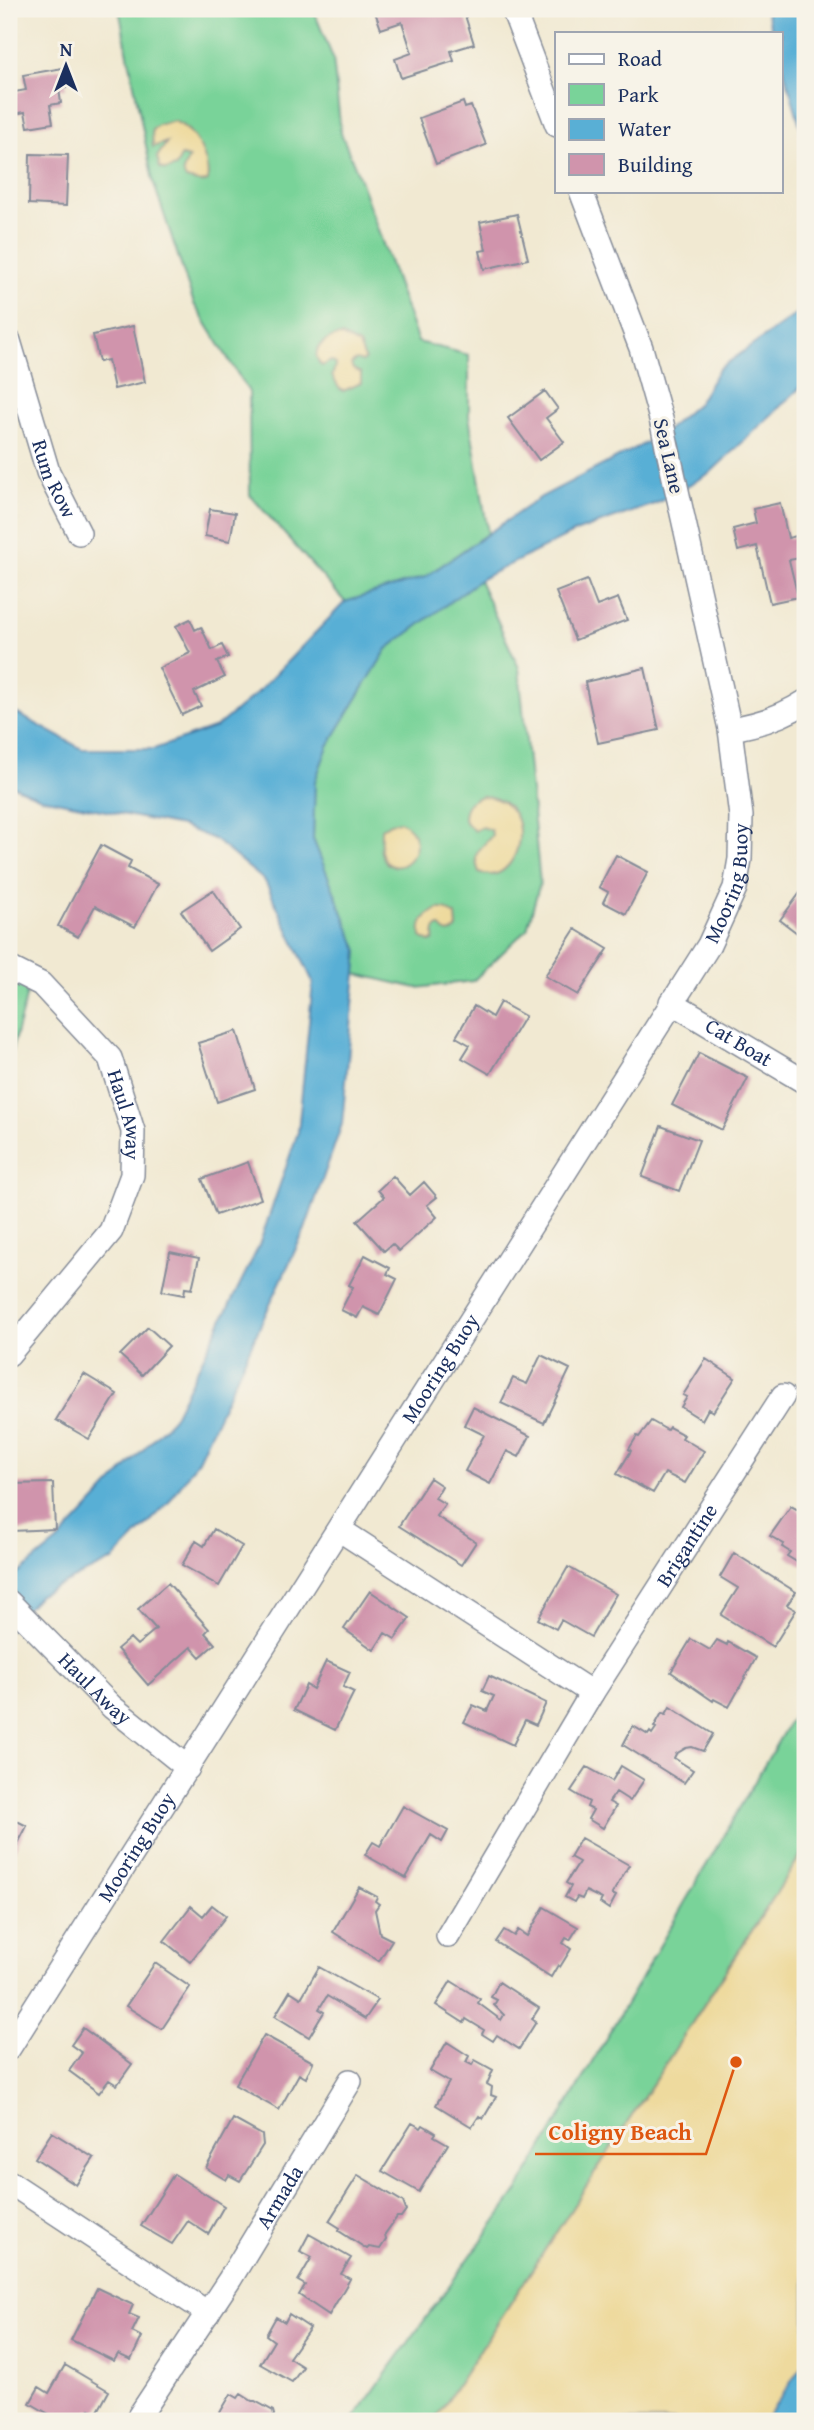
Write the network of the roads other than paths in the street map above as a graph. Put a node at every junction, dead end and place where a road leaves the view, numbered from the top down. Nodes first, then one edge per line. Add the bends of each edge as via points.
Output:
1 (513, 9) edge
2 (555, 120) edge
3 (582, 192) edge
4 (9, 341) edge
5 (79, 533) dead end
6 (805, 702) edge
7 (730, 729) junction
8 (9, 968) edge
9 (671, 1002) junction
10 (805, 1082) edge
11 (9, 1354) edge
12 (783, 1396) dead end
13 (340, 1530) junction
14 (9, 1602) edge
15 (592, 1693) junction
16 (188, 1768) junction
17 (448, 1936) dead end
18 (9, 2049) edge
19 (350, 2081) dead end
20 (9, 2182) edge
21 (208, 2313) junction
22 (136, 2421) edge

1 - 2 street
3 - 7 street, Sea Lane via 641,348 661,419
4 - 5 street, Rum Row via 48,472
6 - 7 street via 753,726
7 - 9 street, Mooring Buoy via 742,835 735,888 709,945
8 - 11 street, Haul Away via 41,984 110,1058 133,1131 132,1175 111,1231
9 - 10 street, Cat Boat
9 - 13 street, Mooring Buoy
12 - 15 street, Brigantine
13 - 15 street
13 - 16 street, Mooring Buoy
14 - 16 street, Haul Away via 112,1707
15 - 17 street, Brigantine
16 - 18 street, Mooring Buoy
19 - 21 street, Armada
20 - 21 street
21 - 22 street, Armada

